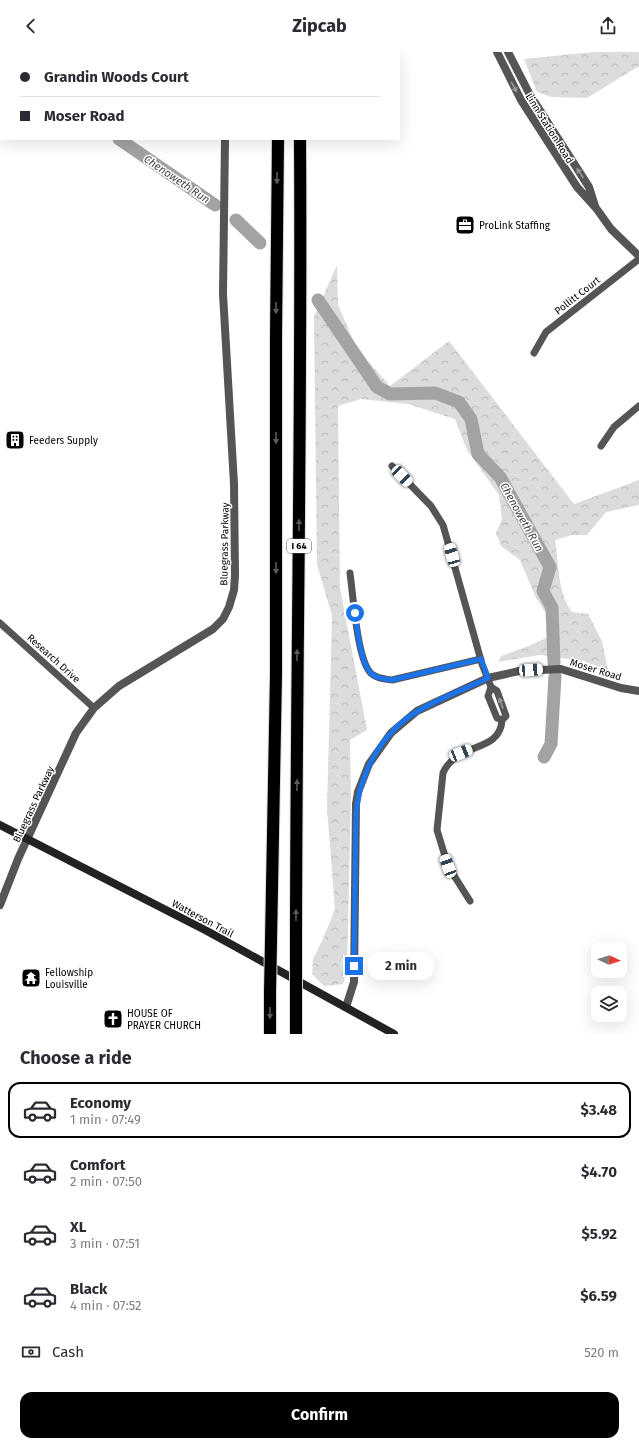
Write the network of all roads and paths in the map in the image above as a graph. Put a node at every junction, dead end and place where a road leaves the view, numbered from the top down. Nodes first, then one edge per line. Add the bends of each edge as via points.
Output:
1 (497, 52) edge
2 (508, 52) edge
3 (225, 140) edge
4 (278, 140) edge
5 (300, 140) edge
6 (596, 208) junction
7 (639, 258) edge
8 (534, 353) dead end
9 (639, 406) edge
10 (601, 446) dead end
11 (392, 466) dead end
12 (350, 573) dead end
13 (0, 623) edge
14 (481, 659) junction
15 (488, 678) junction
16 (639, 691) edge
17 (94, 708) junction
18 (0, 825) edge
19 (28, 839) junction
20 (470, 901) dead end
21 (0, 905) edge
22 (346, 1007) junction
23 (270, 1034) edge
24 (296, 1034) edge
25 (394, 1034) edge

1 -> 6 street, Linn Station Road via 521,100 556,158 583,196
6 -> 2 street, Linn Station Road via 589,187 530,95
3 - 17 street, Bluegrass Parkway via 223,294 234,484 235,575 232,599 223,619 213,629 119,686
4 -> 23 highway, I 64, bridge via 276,674
24 -> 5 highway, I 64, bridge
6 - 7 street, Linn Station Road via 611,229
7 - 8 street, Pollitt Court via 546,332
9 - 10 street via 614,427
11 - 14 street via 431,506 443,525
12 - 14 street via 358,639 368,670 372,674 392,680
13 - 17 street, Research Drive
14 - 15 street
15 - 16 street, Moser Road via 519,671 561,669
15 - 20 street via 491,687 488,696 497,718 502,720 501,730 494,740 461,753 447,765 443,773 438,830 448,866
15 - 22 street, Moser Road via 417,711 382,744 367,769 358,792 356,813 354,982
17 - 19 street, Bluegrass Parkway via 76,732
18 - 19 main road, Watterson Trail
19 - 21 street, Bluegrass Parkway
19 - 22 main road, Watterson Trail
22 - 25 main road, Watterson Trail

